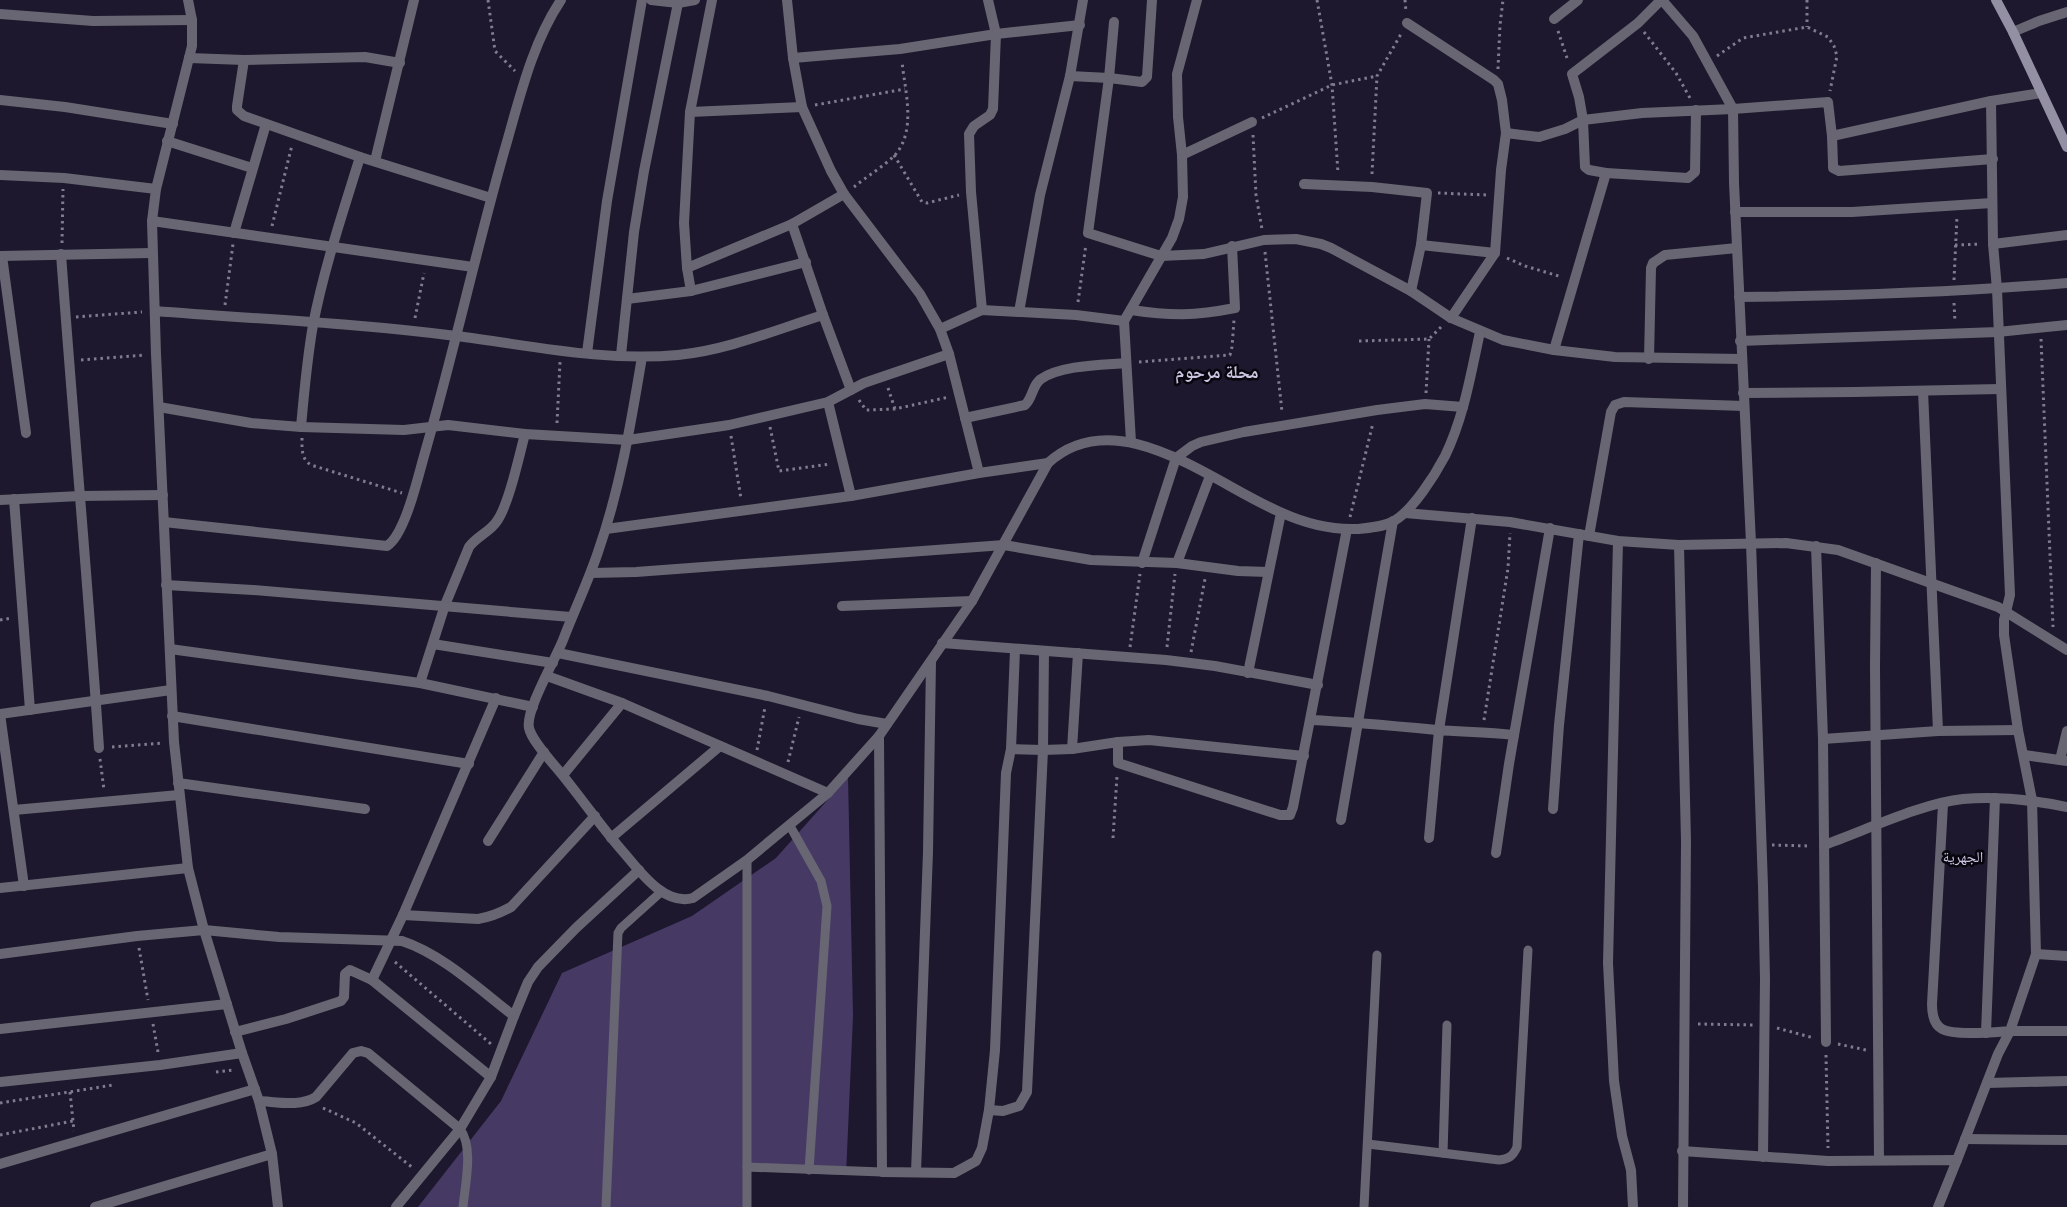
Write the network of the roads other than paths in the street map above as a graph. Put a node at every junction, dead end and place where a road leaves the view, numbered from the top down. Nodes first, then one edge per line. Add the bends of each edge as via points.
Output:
1 (188, 0) edge
2 (414, 0) edge
3 (561, 0) edge
4 (642, 0) edge
5 (651, 0) edge
6 (712, 0) edge
7 (787, 0) edge
8 (988, 0) edge
9 (1083, 0) edge
10 (1152, 0) edge
11 (1197, 0) edge
12 (1578, 0) edge
13 (1661, 0) edge
14 (1996, 0) edge
15 (691, 1) edge
16 (678, 4) junction
17 (2067, 12) edge
18 (0, 14) edge
19 (1554, 19) road end
20 (192, 20) junction
21 (1114, 22) dead end
22 (1407, 22) road end
23 (1080, 24) junction
24 (2013, 32) junction
25 (996, 34) junction
26 (189, 58) junction
27 (793, 58) junction
28 (244, 60) junction
29 (400, 63) junction
30 (1070, 76) junction
31 (1109, 78) junction
32 (2041, 93) junction
33 (0, 100) edge
34 (1991, 100) junction
35 (802, 107) junction
36 (1733, 109) junction
37 (1696, 110) junction
38 (690, 112) junction
39 (1583, 120) junction
40 (1252, 122) road end
41 (173, 124) junction
42 (266, 124) junction
43 (1506, 133) junction
44 (1832, 136) junction
45 (167, 141) junction
46 (2067, 146) edge
47 (1182, 155) junction
48 (360, 157) junction
49 (1992, 159) junction
50 (375, 161) junction
51 (252, 168) junction
52 (1606, 172) junction
53 (0, 175) edge
54 (1304, 184) dead end
55 (156, 189) junction
56 (844, 194) junction
57 (491, 198) junction
58 (1992, 203) junction
59 (1735, 212) junction
60 (152, 221) junction
61 (792, 224) junction
62 (234, 233) junction
63 (2067, 236) edge
64 (1993, 244) junction
65 (1421, 245) junction
66 (1232, 246) junction
67 (333, 247) junction
68 (1737, 248) junction
69 (152, 253) junction
70 (1495, 253) junction
71 (61, 254) junction
72 (1, 256) edge
73 (1162, 256) junction
74 (806, 262) junction
75 (473, 267) junction
76 (687, 268) junction
77 (2067, 283) edge
78 (1997, 289) junction
79 (691, 291) junction
80 (1411, 291) junction
81 (1739, 297) junction
82 (628, 299) junction
83 (982, 310) junction
84 (1131, 310) junction
85 (155, 311) junction
86 (1019, 312) junction
87 (823, 315) junction
88 (1451, 318) junction
89 (1124, 321) junction
90 (314, 323) junction
91 (2067, 324) edge
92 (940, 329) junction
93 (1480, 332) junction
94 (1998, 332) junction
95 (456, 336) junction
96 (1740, 341) junction
97 (1554, 350) junction
98 (587, 353) junction
99 (949, 354) junction
100 (621, 355) junction
101 (642, 357) junction
102 (1650, 359) junction
103 (1742, 359) junction
104 (1126, 363) junction
105 (2000, 389) junction
106 (852, 390) junction
107 (1924, 391) junction
108 (1743, 393) junction
109 (828, 402) junction
110 (1463, 406) junction
111 (1744, 406) junction
112 (159, 408) junction
113 (965, 418) junction
114 (301, 427) junction
115 (432, 427) junction
116 (26, 433) dead end
117 (525, 434) junction
118 (628, 440) junction
119 (1131, 442) junction
120 (1176, 458) junction
121 (1048, 463) junction
122 (979, 473) junction
123 (1210, 476) junction
124 (80, 496) junction
125 (163, 496) junction
126 (851, 496) junction
127 (14, 499) junction
128 (0, 500) edge
129 (1281, 513) junction
130 (1405, 513) junction
131 (1472, 518) junction
132 (1393, 521) junction
133 (164, 522) junction
134 (1550, 528) junction
135 (606, 529) junction
136 (1347, 529) junction
137 (1584, 535) junction
138 (1618, 541) junction
139 (1752, 543) junction
140 (1004, 545) junction
141 (1679, 545) junction
142 (1816, 546) junction
143 (1142, 562) junction
144 (1177, 563) junction
145 (1876, 563) junction
146 (1268, 572) junction
147 (591, 573) junction
148 (1931, 583) junction
149 (166, 585) junction
150 (972, 601) junction
151 (445, 605) junction
152 (842, 606) dead end
153 (2005, 611) junction
154 (571, 617) junction
155 (942, 643) junction
156 (433, 644) junction
157 (170, 649) junction
158 (1015, 650) junction
159 (2067, 650) edge
160 (1044, 652) junction
161 (1078, 653) junction
162 (555, 658) junction
163 (930, 661) junction
164 (1248, 673) junction
165 (547, 676) junction
166 (420, 683) junction
167 (1318, 684) junction
168 (171, 690) junction
169 (496, 698) junction
170 (96, 700) junction
171 (622, 703) junction
172 (533, 707) junction
173 (30, 710) junction
174 (0, 714) edge
175 (172, 716) junction
176 (1311, 720) junction
177 (1357, 722) junction
178 (887, 724) junction
179 (1439, 730) junction
180 (2018, 730) junction
181 (1938, 731) junction
182 (2067, 731) edge
183 (1514, 735) junction
184 (1877, 735) junction
185 (879, 736) junction
186 (1823, 739) junction
187 (1118, 742) junction
188 (720, 746) junction
189 (99, 748) road end
190 (1011, 749) junction
191 (1072, 749) junction
192 (1042, 750) junction
193 (544, 752) junction
194 (2024, 755) junction
195 (1304, 756) junction
196 (2064, 760) edge
197 (470, 764) junction
198 (563, 775) junction
199 (178, 783) junction
200 (828, 793) junction
201 (178, 795) junction
202 (1995, 798) junction
203 (2032, 800) junction
204 (1943, 804) junction
205 (2067, 807) edge
206 (365, 809) dead end
207 (1553, 809) dead end
208 (14, 810) junction
209 (595, 816) junction
210 (1341, 820) dead end
211 (790, 826) junction
212 (1878, 826) junction
213 (611, 838) junction
214 (1429, 838) dead end
215 (488, 841) dead end
216 (1824, 845) junction
217 (1496, 853) dead end
218 (748, 860) junction
219 (188, 868) junction
220 (639, 870) junction
221 (24, 886) junction
222 (0, 888) edge
223 (661, 892) junction
224 (404, 915) junction
225 (204, 930) junction
226 (392, 940) junction
227 (1528, 950) dead end
228 (0, 954) edge
229 (2036, 954) junction
230 (1377, 955) dead end
231 (2067, 956) edge
232 (372, 980) junction
233 (227, 1004) junction
234 (514, 1016) junction
235 (1448, 1025) dead end
236 (0, 1029) edge
237 (2010, 1031) junction
238 (2067, 1031) edge
239 (236, 1032) junction
240 (1986, 1033) junction
241 (1826, 1042) road end
242 (242, 1053) junction
243 (491, 1077) junction
244 (2067, 1081) edge
245 (0, 1082) edge
246 (1987, 1083) junction
247 (255, 1088) junction
248 (259, 1101) junction
249 (988, 1110) junction
250 (460, 1130) junction
251 (1965, 1139) junction
252 (2067, 1140) edge
253 (1368, 1144) junction
254 (1682, 1151) junction
255 (1443, 1153) junction
256 (272, 1154) junction
257 (1763, 1157) junction
258 (1879, 1160) junction
259 (1957, 1160) junction
260 (0, 1164) edge
261 (747, 1168) junction
262 (809, 1170) junction
263 (882, 1172) junction
264 (916, 1172) junction
265 (95, 1207) edge
266 (278, 1207) edge
267 (396, 1207) edge
268 (463, 1207) edge
269 (606, 1207) edge
270 (747, 1207) edge
271 (1364, 1207) edge
272 (1633, 1207) edge
273 (1683, 1207) edge
274 (1938, 1207) edge

1 - 20 street
2 - 29 street
3 - 57 street via 549,18 525,81
4 - 98 street via 606,201
5 - 16 street
6 - 38 street
7 - 27 street
8 - 25 street
9 - 23 street
10 - 31 street via 1147,76 1142,82
11 - 47 street via 1177,74
12 - 19 street
13 - 36 street via 1693,36
13 - 39 street via 1638,23 1572,74
14 - 24 main road
15 - 16 street
16 - 82 street via 644,171
17 - 24 street
18 - 20 street via 93,21
20 - 26 street
21 - 31 street
22 - 43 street via 1498,84
23 - 25 street
23 - 30 street
24 - 32 main road
25 - 27 street via 900,49
25 - 83 street via 993,109 969,134
26 - 28 street
26 - 41 street
27 - 35 street
28 - 29 street via 365,56
28 - 42 street via 237,110
29 - 50 street
30 - 31 street
30 - 86 street via 1045,172
31 - 73 street via 1088,233
32 - 34 street
32 - 46 main road
33 - 41 street
34 - 44 street
34 - 49 street
35 - 38 street
35 - 56 street
36 - 37 street
36 - 44 street via 1828,102
36 - 59 street
37 - 39 street
37 - 52 street via 1695,172 1692,176
38 - 76 street via 684,223
39 - 43 street via 1545,136
39 - 52 street via 1585,167
40 - 47 street
41 - 45 street
42 - 48 street
42 - 51 street
43 - 70 street
44 - 49 street via 1832,164 1839,171
45 - 51 street
45 - 55 street
47 - 73 street via 1183,197 1179,219
48 - 50 street
48 - 67 street
49 - 58 street
50 - 57 street
51 - 62 street
52 - 97 street
53 - 55 street via 64,178
54 - 65 street via 1427,193
55 - 60 street
56 - 61 street
56 - 92 street via 920,294
57 - 75 street
58 - 59 street via 1852,212
58 - 64 street
59 - 68 street
60 - 62 street
60 - 69 street
61 - 74 street
61 - 76 street
62 - 67 street
63 - 64 street
64 - 78 street
65 - 70 street
65 - 80 street
66 - 73 street via 1190,256
66 - 80 street via 1296,239 1321,244
66 - 84 street via 1235,308 1187,315
67 - 75 street
67 - 90 street
68 - 81 street
68 - 102 street via 1665,255 1653,262
69 - 71 street
69 - 85 street
70 - 88 street
71 - 72 street
71 - 124 street
72 - 116 street
73 - 84 street
74 - 79 street
74 - 87 street
75 - 95 street
76 - 79 street
77 - 78 street
78 - 81 street
78 - 94 street
79 - 82 street
80 - 88 street
81 - 96 street
82 - 100 street
83 - 86 street
83 - 92 street
84 - 89 street
85 - 90 street
85 - 112 street
86 - 89 street
87 - 101 street via 719,348
87 - 106 street
88 - 93 street
89 - 104 street
90 - 95 street
90 - 114 street
91 - 94 street
92 - 99 street
93 - 97 street
93 - 110 street
94 - 96 street
94 - 105 street
95 - 98 street
95 - 115 street
96 - 103 street
97 - 102 street
98 - 100 street
99 - 106 street
99 - 113 street
100 - 101 street
101 - 118 street
102 - 103 street
103 - 108 street
104 - 113 street via 1054,373 1040,379 1024,405
104 - 119 street
105 - 107 street
105 - 153 street via 2010,595
106 - 109 street
107 - 108 street
107 - 148 street
108 - 111 street
109 - 118 street via 729,426
109 - 126 street
110 - 120 street via 1426,404 1244,432 1201,442
110 - 130 street via 1440,465
111 - 137 street via 1624,402 1615,405
111 - 139 street
112 - 114 street
112 - 125 street
113 - 122 street
114 - 115 street via 404,430
115 - 117 street via 448,425
115 - 133 street via 400,534 387,546
117 - 118 street
117 - 151 street via 502,511 492,527 474,540 469,548
118 - 135 street
119 - 120 street
119 - 121 street via 1083,443
120 - 123 street
120 - 143 street
121 - 122 street
121 - 140 street
122 - 126 street
123 - 129 street
123 - 144 street
124 - 125 street
124 - 127 street
124 - 170 street
125 - 133 street
126 - 135 street
127 - 128 street
127 - 173 street
129 - 136 street via 1330,528
129 - 146 street
130 - 131 street
130 - 132 street
131 - 134 street
131 - 179 street
132 - 136 street via 1370,528
132 - 177 street
133 - 149 street
134 - 137 street
134 - 183 street
135 - 147 street
136 - 167 street
137 - 138 street
137 - 207 street via 1559,725
138 - 141 street
138 - 272 street via 1608,963 1614,1081 1631,1170
139 - 141 street
139 - 142 street
139 - 257 street via 1762,845
140 - 143 street via 1092,560
140 - 147 street
140 - 150 street
141 - 254 street via 1686,841
142 - 145 street
142 - 186 street
143 - 144 street
144 - 146 street
145 - 148 street
145 - 184 street
146 - 164 street
147 - 154 street
148 - 153 street
148 - 181 street
149 - 151 street
149 - 157 street
150 - 152 street
150 - 155 street
151 - 154 street
151 - 156 street
153 - 159 street
153 - 180 street via 2004,636
154 - 162 street
155 - 158 street
155 - 163 street
156 - 162 street
156 - 166 street
157 - 166 street
157 - 168 street
158 - 160 street
158 - 190 street
160 - 161 street
160 - 192 street
161 - 164 street via 1166,660
161 - 191 street
162 - 165 street
162 - 178 street via 768,696
163 - 178 street
163 - 264 street via 928,852
164 - 167 street
165 - 171 street
165 - 172 street
166 - 169 street
167 - 176 street
168 - 170 street
168 - 175 street
169 - 172 street
169 - 197 street
170 - 173 street
170 - 189 street
171 - 188 street
171 - 198 street
172 - 193 street via 529,718 530,731
173 - 174 street
174 - 208 street
175 - 197 street
175 - 199 street
176 - 177 street
176 - 195 street
177 - 179 street
177 - 210 street
178 - 185 street
179 - 183 street
179 - 214 street
180 - 181 street
180 - 194 street
181 - 184 street
182 - 196 street
183 - 217 street
184 - 186 street
184 - 212 street
185 - 200 street
185 - 263 street
186 - 216 street
187 - 191 street
187 - 195 street via 1149,740
187 - 195 street via 1118,764 1285,816 1292,812
188 - 200 street
188 - 213 street
190 - 192 street
190 - 249 street via 1006,773 994,1050
191 - 192 street
192 - 249 street via 1027,1092 1019,1106
193 - 198 street
193 - 215 street
194 - 196 street
194 - 203 street
197 - 224 street
198 - 209 street
199 - 201 street
199 - 206 street
200 - 211 street
201 - 208 street
201 - 219 street
202 - 203 street
202 - 204 street via 1962,799
202 - 240 street
203 - 205 street
203 - 229 street
204 - 212 street
204 - 240 street via 1932,1013 1940,1029
208 - 221 street
209 - 213 street
209 - 224 street via 511,907 500,914 490,918
211 - 218 street
211 - 262 lane via 821,881 827,906
212 - 216 street
212 - 258 street
213 - 220 street
216 - 241 street
218 - 223 street via 693,898 678,900
218 - 261 lane
219 - 221 street
219 - 225 street
220 - 223 street
220 - 234 street via 538,966
221 - 222 street
223 - 269 lane via 618,933
224 - 226 street
225 - 226 street via 279,937
225 - 228 street
225 - 233 street
226 - 232 street
226 - 234 street via 414,945 434,956
227 - 255 lane via 1517,1147 1507,1159 1499,1160
229 - 231 street
229 - 237 street
230 - 253 lane
232 - 239 street via 350,970 345,974 341,1001
232 - 243 street
233 - 236 street
233 - 239 street
234 - 243 street
235 - 255 lane
237 - 238 street
237 - 240 street
237 - 246 street
239 - 242 street
242 - 245 street
242 - 247 street
243 - 250 street
244 - 246 street
246 - 251 street
247 - 248 street
247 - 260 street
248 - 250 street via 309,1101 353,1053 361,1051 368,1053
248 - 256 street
249 - 264 street via 982,1148 976,1161 954,1173
250 - 267 street
250 - 268 lane via 466,1137 468,1149
251 - 252 street
251 - 259 street
253 - 255 lane
253 - 271 lane
254 - 257 street
254 - 273 street
256 - 265 street
256 - 266 street
257 - 258 street
258 - 259 street
259 - 274 street
261 - 262 lane
261 - 270 lane
262 - 263 lane
263 - 264 street

